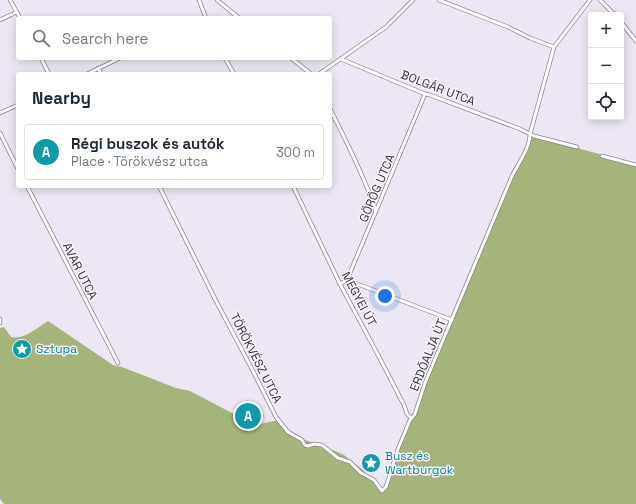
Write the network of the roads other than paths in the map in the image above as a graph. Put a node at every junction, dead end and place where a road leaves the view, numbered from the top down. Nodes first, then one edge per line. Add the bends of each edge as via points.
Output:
1 (10, 0) edge
2 (199, 0) edge
3 (216, 0) edge
4 (413, 0) edge
5 (439, 0) edge
6 (590, 0) edge
7 (600, 0) edge
8 (17, 12) junction
9 (612, 12) edge
10 (19, 16) edge
11 (205, 16) edge
12 (236, 16) edge
13 (0, 20) edge
14 (624, 26) edge
15 (636, 41) edge
16 (554, 47) junction
17 (341, 59) junction
18 (42, 60) edge
19 (116, 60) edge
20 (226, 60) edge
21 (294, 60) edge
22 (98, 68) junction
23 (47, 72) edge
24 (91, 72) edge
25 (100, 72) edge
26 (233, 72) edge
27 (308, 72) edge
28 (322, 72) edge
29 (425, 94) junction
30 (16, 106) edge
31 (0, 113) edge
32 (332, 113) edge
33 (0, 133) edge
34 (530, 134) junction
35 (577, 147) dead end
36 (602, 156) dead end
37 (16, 165) edge
38 (636, 165) edge
39 (28, 188) edge
40 (160, 188) edge
41 (295, 188) edge
42 (377, 211) junction
43 (347, 280) junction
44 (340, 284) junction
45 (0, 319) edge
46 (452, 320) junction
47 (0, 323) edge
48 (118, 363) dead end
49 (411, 418) junction
50 (382, 491) joint

1 - 8 street
2 - 11 street
3 - 12 street
4 - 17 street via 386,26
5 - 16 street
6 - 16 street
7 - 9 street
8 - 10 street
8 - 13 street
14 - 15 street
16 - 34 street, ERDŐALJA ÚT
17 - 28 street
17 - 29 street, BOLGÁR UTCA
18 - 23 street
19 - 22 street
20 - 26 street
21 - 27 street
22 - 24 street
22 - 25 street
29 - 34 street, BOLGÁR UTCA
29 - 42 street, GÖRÖG UTCA
30 - 31 street
32 - 42 street
33 - 37 street
34 - 35 street, BOLGÁR UTCA
34 - 46 street, ERDŐALJA ÚT
36 - 38 street
39 - 48 street, AVAR UTCA
40 - 50 street, TÖRÖKVÉSZ UTCA via 276,417 288,432 306,445 322,446 341,460 350,462 373,480
41 - 44 street, MEGYEI ÚT
42 - 43 street, GÖRÖG UTCA
43 - 44 street
43 - 46 street
44 - 49 street, MEGYEI ÚT
45 - 47 street
46 - 49 street, ERDŐALJA ÚT via 425,383 415,414
49 - 50 street, ERDŐALJA ÚT via 387,484

